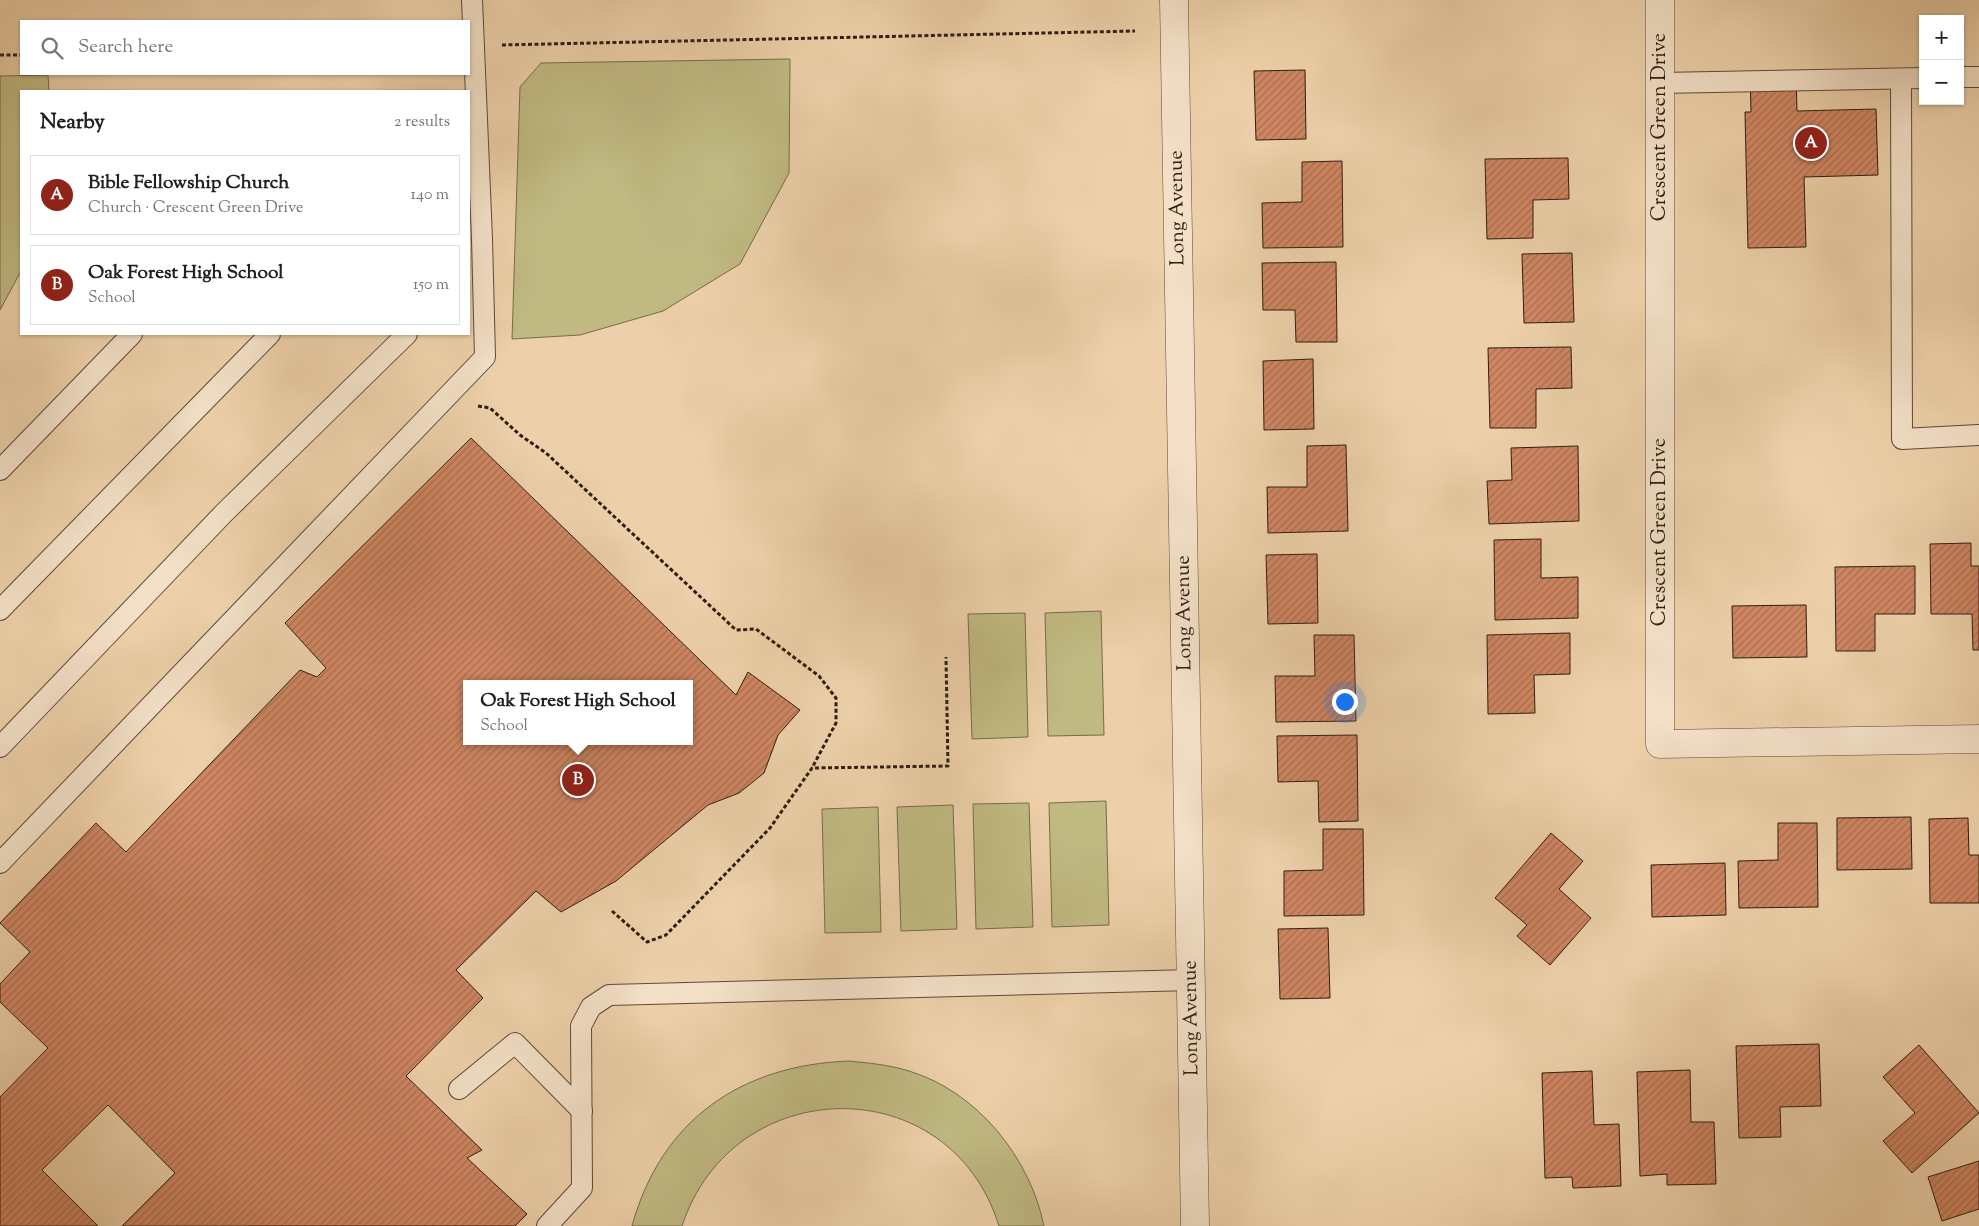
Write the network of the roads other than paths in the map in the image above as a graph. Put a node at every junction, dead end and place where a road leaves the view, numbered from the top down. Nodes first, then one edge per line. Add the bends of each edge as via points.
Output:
1 (472, 0) edge
2 (1174, 0) edge
3 (1660, 0) edge
4 (1964, 77) edge
5 (1979, 77) edge
6 (1919, 78) edge
7 (1901, 79) junction
8 (1660, 83) junction
9 (475, 214) edge
10 (476, 266) edge
11 (131, 335) edge
12 (269, 335) edge
13 (406, 335) edge
14 (1979, 436) edge
15 (0, 470) edge
16 (0, 610) edge
17 (1979, 739) edge
18 (0, 747) edge
19 (0, 863) edge
20 (1192, 980) junction
21 (459, 1089) dead end
22 (582, 1111) junction
23 (547, 1226) edge
24 (1196, 1226) edge

1 - 9 lane
2 - 20 street, Long Avenue
3 - 8 street, Crescent Green Drive
4 - 5 lane
6 - 7 lane
7 - 8 lane
7 - 14 lane via 1902,439
8 - 17 street, Crescent Green Drive via 1660,744
9 - 10 lane
10 - 19 lane via 485,357
11 - 15 lane
12 - 16 lane
13 - 18 lane via 224,513
20 - 22 lane via 609,995 591,1007 581,1026
20 - 24 street, Long Avenue
21 - 22 lane via 515,1043
22 - 23 lane via 582,1188

